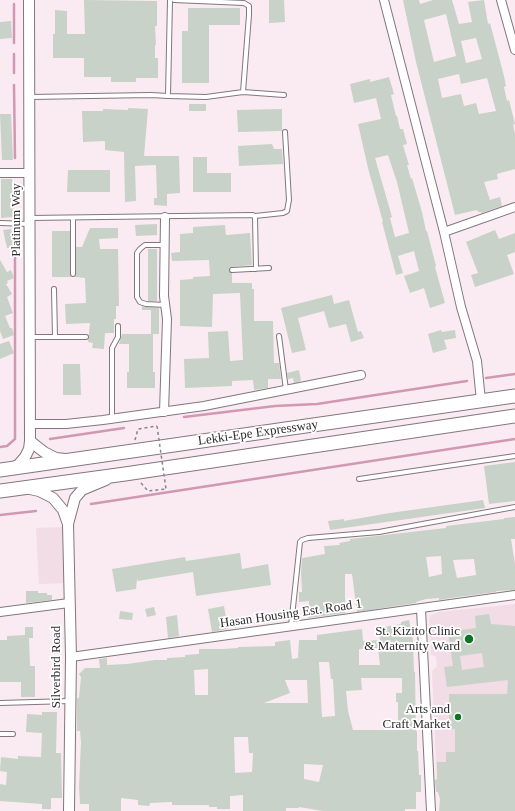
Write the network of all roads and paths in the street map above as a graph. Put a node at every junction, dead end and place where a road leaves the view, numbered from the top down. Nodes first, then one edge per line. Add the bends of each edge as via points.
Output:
1 (29, 0) edge
2 (170, 0) edge
3 (174, 0) edge
4 (384, 0) edge
5 (501, 0) edge
6 (515, 50) edge
7 (243, 92) junction
8 (284, 95) dead end
9 (168, 96) junction
10 (29, 98) junction
11 (285, 132) dead end
12 (0, 173) edge
13 (29, 173) junction
14 (515, 207) edge
15 (254, 216) junction
16 (165, 217) junction
17 (72, 218) junction
18 (30, 221) junction
19 (0, 223) edge
20 (444, 232) junction
21 (165, 245) junction
22 (269, 268) dead end
23 (256, 269) junction
24 (232, 270) dead end
25 (73, 274) dead end
26 (54, 289) dead end
27 (165, 305) junction
28 (118, 326) dead end
29 (279, 336) dead end
30 (30, 337) junction
31 (55, 337) junction
32 (86, 337) dead end
33 (361, 375) dead end
34 (286, 390) junction
35 (515, 396) edge
36 (481, 401) junction
37 (164, 412) junction
38 (515, 416) edge
39 (112, 419) junction
40 (30, 424) junction
41 (138, 429) dead end
42 (30, 441) junction
43 (515, 456) edge
44 (71, 460) junction
45 (5, 470) edge
46 (125, 474) junction
47 (359, 479) dead end
48 (18, 488) junction
49 (0, 491) edge
50 (148, 491) dead end
51 (515, 507) edge
52 (68, 524) junction
53 (515, 595) edge
54 (69, 603) junction
55 (421, 609) junction
56 (0, 612) edge
57 (291, 626) junction
58 (70, 657) junction
59 (70, 701) junction
60 (0, 703) edge
61 (0, 734) edge
62 (13, 734) dead end
63 (69, 811) edge
64 (431, 811) edge

1 - 10 street, Platinum Way
2 - 9 lane
3 - 7 lane via 249,6
4 - 20 street
5 - 6 street
7 - 8 lane
7 - 9 lane via 206,98
9 - 10 lane
10 - 13 street, Platinum Way
11 - 15 lane via 289,200 287,211
12 - 13 street
13 - 18 street, Platinum Way
14 - 20 street
15 - 16 lane
15 - 23 lane
16 - 17 lane
16 - 21 street
17 - 18 lane
17 - 25 lane
18 - 19 lane
18 - 30 street, Platinum Way
20 - 36 street via 461,307 477,361
21 - 27 street
21 - 27 lane via 145,245 137,253 137,297 140,302 146,304
22 - 23 lane
23 - 24 lane
26 - 31 lane
27 - 37 street via 167,319
28 - 39 lane via 118,337 112,348
29 - 34 lane
30 - 31 lane
30 - 40 street, Platinum Way
31 - 32 lane
33 - 34 street
34 - 37 street
35 - 36 highway, Lekki-Epe Expressway
36 - 44 highway, Lekki-Epe Expressway
37 - 39 street
38 - 46 highway, Lekki-Epe Expressway
39 - 40 street via 66,424
40 - 42 street, Platinum Way
41 - 50 path, bridge via 157,426 166,489
42 - 44 street via 56,458
42 - 45 street, Platinum Way via 25,457 18,465
43 - 47 lane
44 - 45 highway, Lekki-Epe Expressway
46 - 48 highway, Lekki-Epe Expressway
46 - 52 street via 82,490 76,498
48 - 49 highway, Lekki-Epe Expressway
48 - 52 street via 39,491 53,498 63,510
51 - 57 lane via 379,532 302,540
52 - 54 street, Silverbird Road
53 - 55 street, Hasan Housing Est. Road 1
54 - 56 street
54 - 58 street, Silverbird Road
55 - 57 street, Hasan Housing Est. Road 1
55 - 64 street
57 - 58 street, Hasan Housing Est. Road 1
58 - 59 street, Silverbird Road
59 - 60 lane
59 - 63 street, Silverbird Road
61 - 62 lane

